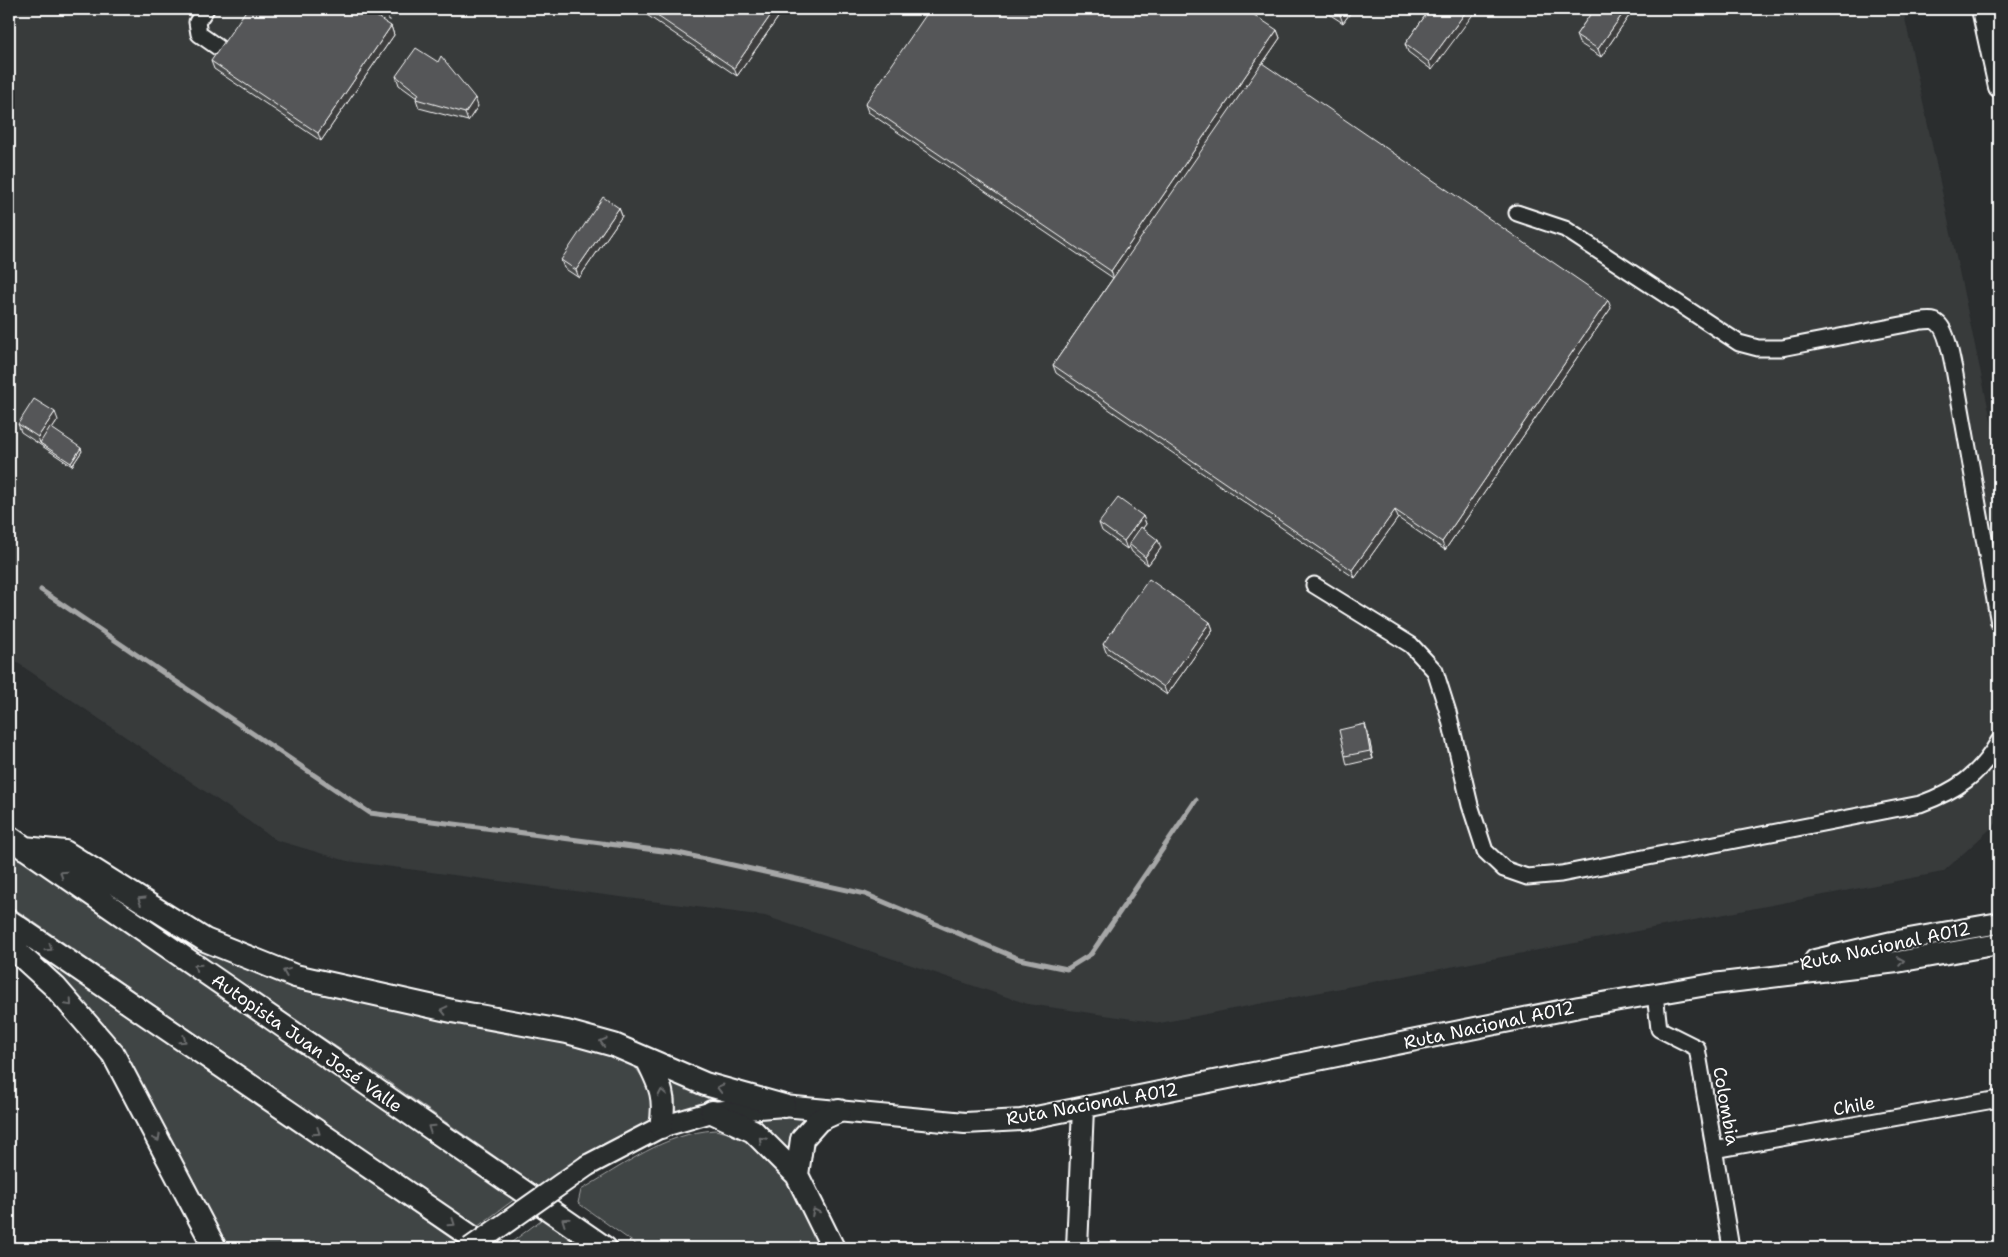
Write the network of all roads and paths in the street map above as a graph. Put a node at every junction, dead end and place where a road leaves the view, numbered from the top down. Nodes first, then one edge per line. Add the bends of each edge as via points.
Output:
1 (206, 9) edge
2 (397, 9) edge
3 (1982, 9) edge
4 (389, 20) dead end
5 (219, 48) edge
6 (1999, 87) edge
7 (1517, 213) dead end
8 (1314, 585) dead end
9 (1999, 623) edge
10 (1999, 741) edge
11 (16, 842) edge
12 (9, 921) edge
13 (1999, 923) edge
14 (1999, 944) edge
15 (9, 946) edge
16 (1713, 984) junction
17 (1655, 994) junction
18 (648, 1061) junction
19 (1999, 1099) edge
20 (784, 1106) junction
21 (1083, 1108) junction
22 (839, 1111) junction
23 (712, 1112) junction
24 (661, 1127) junction
25 (1714, 1150) junction
26 (797, 1175) junction
27 (215, 1248) edge
28 (470, 1248) edge
29 (488, 1248) edge
30 (605, 1248) edge
31 (833, 1248) edge
32 (1077, 1248) edge
33 (1731, 1248) edge

1 - 5 street via 198,22 199,34
2 - 4 path
3 - 6 main road
7 - 9 street via 1565,229 1739,343 1758,348 1782,348 1922,321 1934,320 1942,326 1954,369
8 - 10 street via 1411,645 1435,671 1485,851 1504,869 1527,877 1561,874 1920,804 1945,795 1966,781 1990,759
18 -> 11 highway via 614,1046 567,1032 452,1012 295,976 205,940 65,852
30 -> 11 highway, Autopista Juan José Valle
12 -> 29 highway
13 - 16 main road, Ruta Nacional A012 via 1892,942
16 -> 14 main road, Ruta Nacional A012 via 1897,962
15 -> 27 highway via 56,987 113,1054
16 - 17 main road, Ruta Nacional A012
17 - 21 main road, Ruta Nacional A012
17 - 25 street, Colombia via 1659,1029 1698,1048
20 -> 18 highway via 705,1084
24 -> 18 highway via 664,1108 660,1084
19 - 25 street, Chile
20 - 22 main road, Ruta Nacional A012
20 - 23 main road, Ruta Nacional A012
21 - 22 main road, Ruta Nacional A012 via 1021,1120 965,1123
21 - 32 main road
22 - 26 highway via 819,1120 802,1139
23 - 24 main road, Ruta Nacional A012
26 -> 23 highway via 753,1131
24 - 28 main road, Ruta Nacional A012, bridge via 588,1165
25 - 33 street, Colombia
31 -> 26 highway

